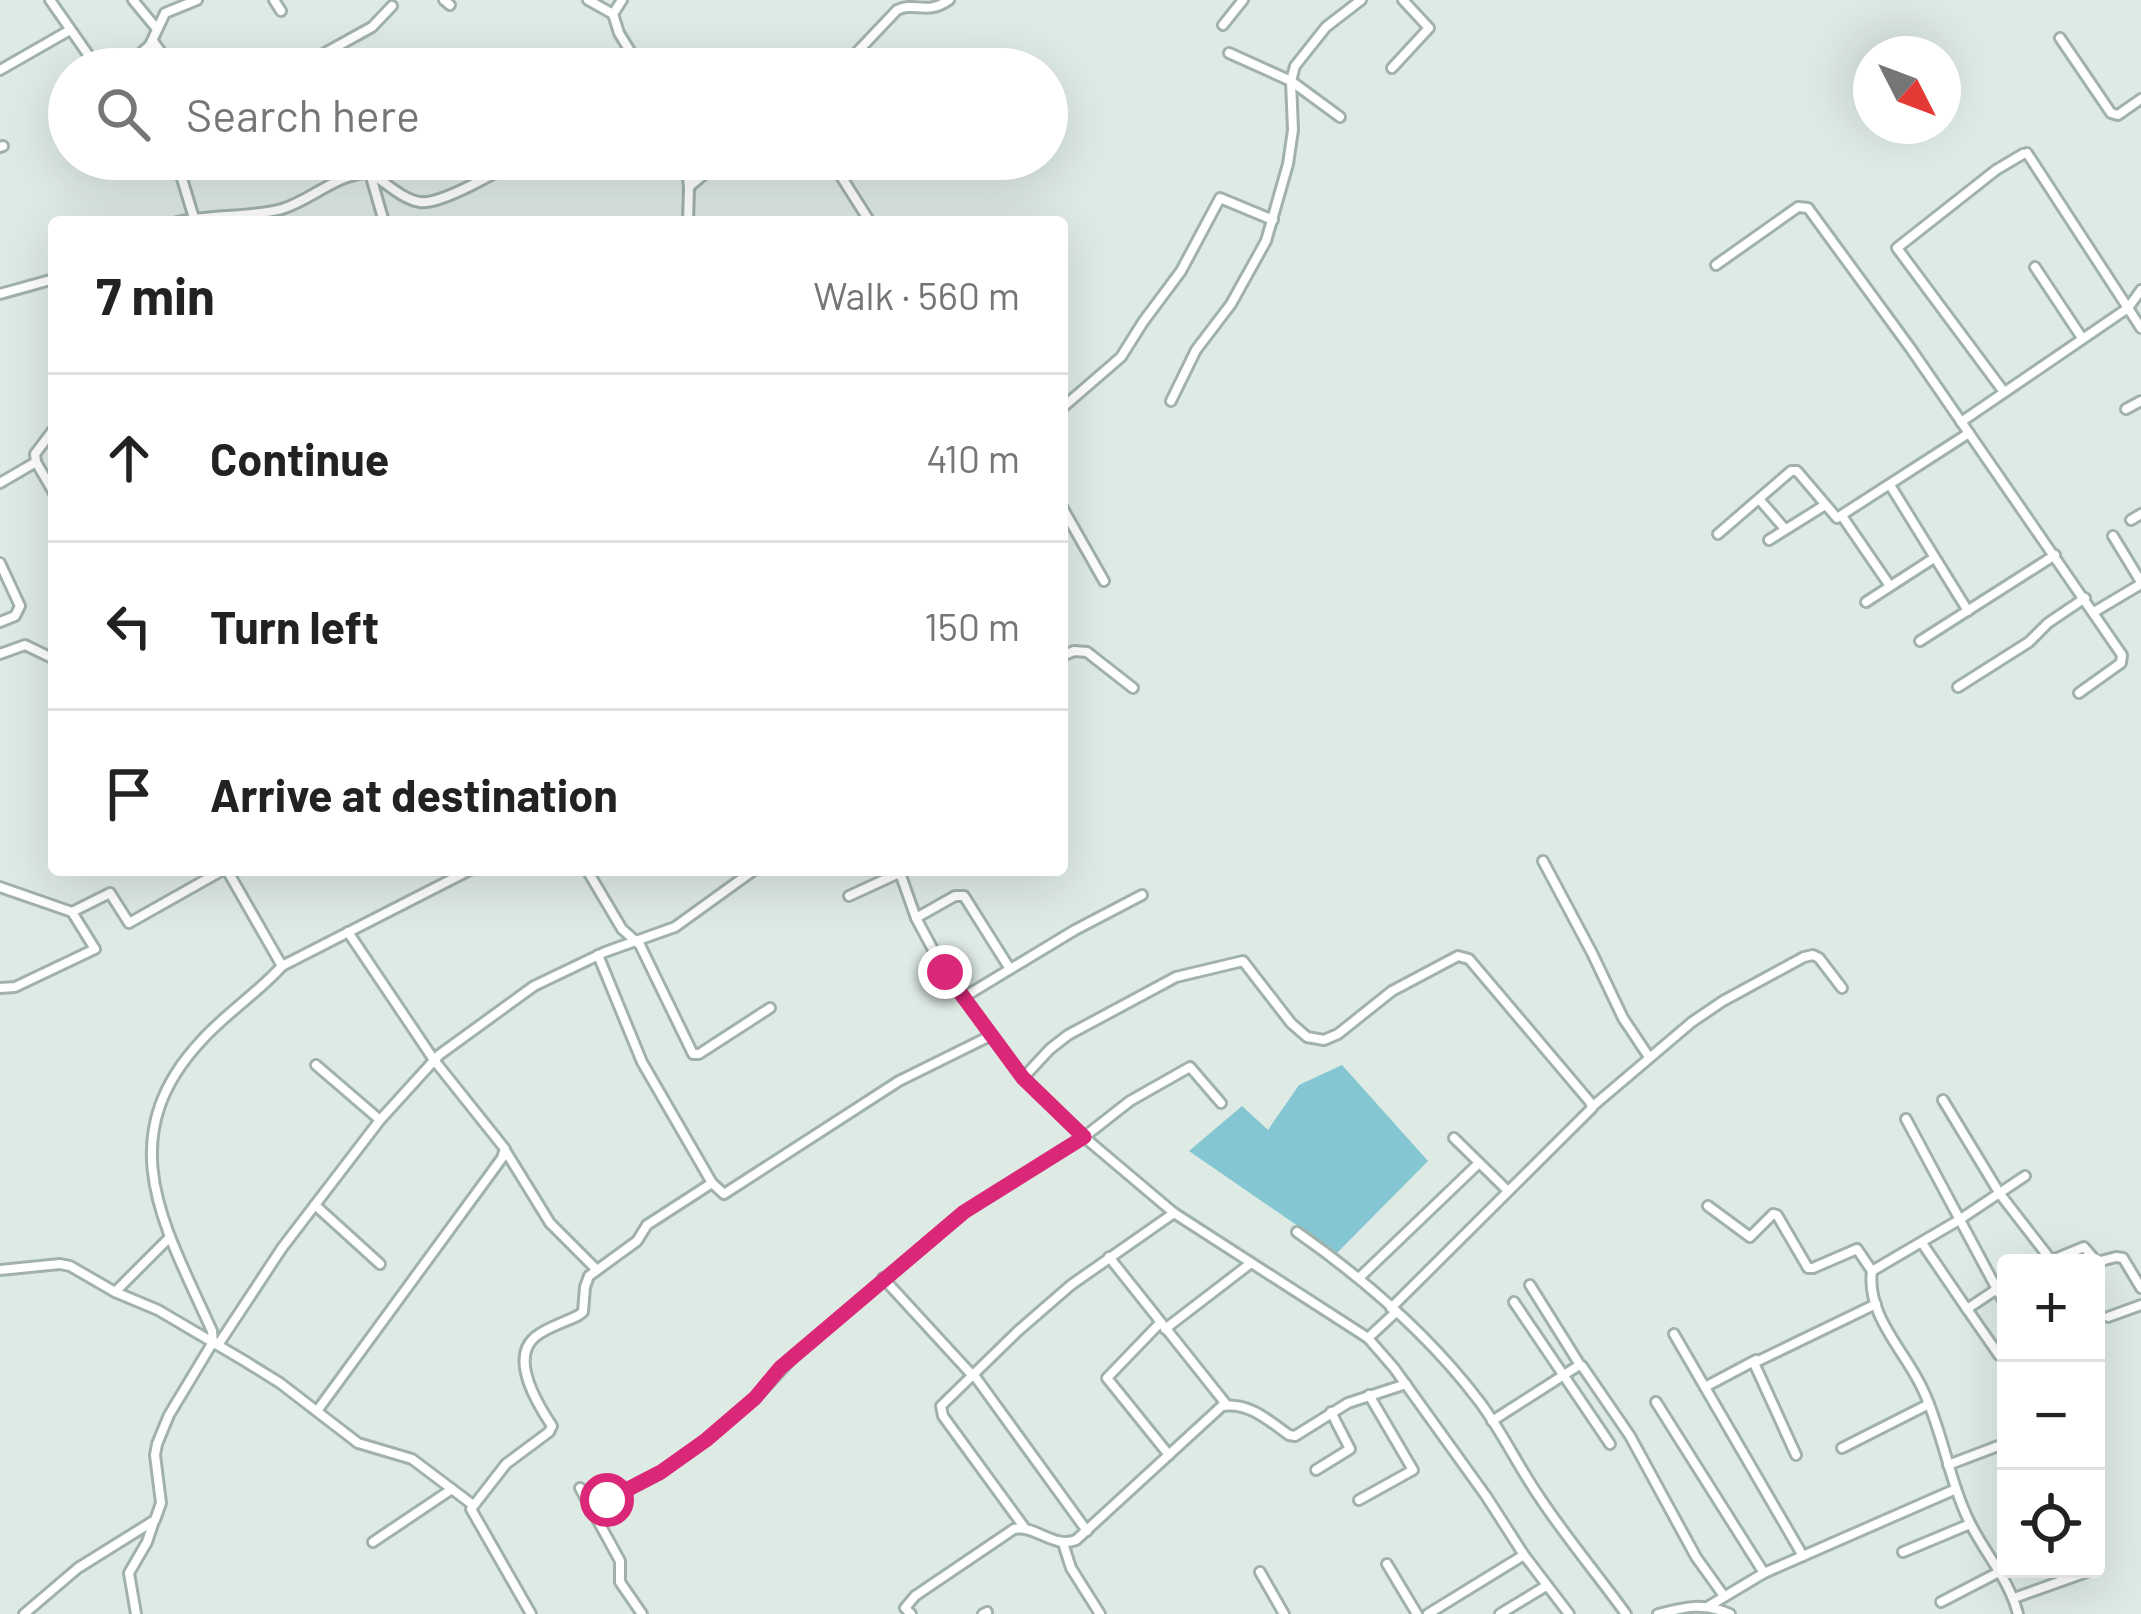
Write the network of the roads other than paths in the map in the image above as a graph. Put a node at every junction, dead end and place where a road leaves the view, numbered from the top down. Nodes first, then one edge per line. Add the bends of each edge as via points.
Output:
1 (50, 0) edge
2 (133, 0) edge
3 (197, 0) edge
4 (274, 0) edge
5 (588, 0) edge
6 (622, 0) edge
7 (950, 0) edge
8 (1243, 0) edge
9 (1361, 0) edge
10 (1403, 0) edge
11 (903, 3) edge
12 (392, 6) dead end
13 (281, 11) dead end
14 (613, 14) junction
15 (1223, 25) dead end
16 (157, 28) junction
17 (70, 29) junction
18 (2060, 38) dead end
19 (152, 40) junction
20 (83, 48) edge
21 (143, 48) edge
22 (158, 48) edge
23 (334, 48) edge
24 (628, 48) edge
25 (860, 48) edge
26 (1228, 53) dead end
27 (1392, 68) dead end
28 (0, 70) edge
29 (1291, 81) junction
30 (2141, 99) edge
31 (1340, 117) dead end
32 (182, 180) edge
33 (343, 180) edge
34 (371, 180) edge
35 (381, 180) edge
36 (481, 180) edge
37 (688, 180) edge
38 (697, 180) edge
39 (843, 180) edge
40 (689, 187) junction
41 (193, 216) edge
42 (213, 216) edge
43 (382, 216) edge
44 (688, 216) edge
45 (866, 216) edge
46 (1273, 220) junction
47 (1716, 265) dead end
48 (2035, 267) dead end
49 (48, 281) edge
50 (2141, 290) edge
51 (0, 294) edge
52 (2128, 308) junction
53 (2141, 328) edge
54 (2082, 338) junction
55 (2004, 392) junction
56 (2141, 400) edge
57 (1171, 401) dead end
58 (1068, 403) edge
59 (2126, 409) dead end
60 (1961, 422) junction
61 (1969, 433) junction
62 (48, 436) edge
63 (36, 462) junction
64 (0, 483) edge
65 (48, 483) edge
66 (1891, 485) junction
67 (1759, 499) junction
68 (1825, 505) junction
69 (2141, 514) edge
70 (1842, 516) junction
71 (1068, 518) edge
72 (2131, 520) dead end
73 (1785, 530) junction
74 (1718, 534) dead end
75 (2113, 536) dead end
76 (1769, 540) dead end
77 (2055, 555) junction
78 (1934, 558) junction
79 (0, 563) edge
80 (1104, 581) dead end
81 (2141, 583) edge
82 (1890, 586) junction
83 (2085, 598) junction
84 (1866, 602) dead end
85 (1967, 610) junction
86 (2094, 612) junction
87 (0, 622) edge
88 (1920, 641) dead end
89 (0, 654) edge
90 (1068, 654) edge
91 (48, 656) edge
92 (1958, 687) dead end
93 (1133, 688) dead end
94 (2079, 693) dead end
95 (1543, 861) dead end
96 (214, 876) edge
97 (229, 876) edge
98 (458, 876) edge
99 (591, 876) edge
100 (746, 876) edge
101 (891, 876) edge
102 (900, 876) edge
103 (0, 887) edge
104 (849, 896) dead end
105 (1142, 896) dead end
106 (72, 912) junction
107 (916, 918) junction
108 (348, 932) junction
109 (635, 940) junction
110 (598, 955) junction
111 (282, 965) junction
112 (1010, 969) junction
113 (0, 988) edge
114 (1842, 988) dead end
115 (964, 997) junction
116 (770, 1008) dead end
117 (990, 1036) junction
118 (1649, 1057) junction
119 (434, 1060) junction
120 (316, 1065) dead end
121 (1023, 1078) junction
122 (1943, 1100) dead end
123 (1221, 1103) dead end
124 (1592, 1106) junction
125 (1906, 1119) dead end
126 (380, 1120) junction
127 (1084, 1137) junction
128 (1454, 1138) dead end
129 (505, 1149) junction
130 (1479, 1162) junction
131 (2025, 1177) dead end
132 (712, 1183) junction
133 (1508, 1190) junction
134 (2000, 1193) junction
135 (315, 1205) junction
136 (1708, 1206) dead end
137 (1174, 1213) junction
138 (1959, 1220) junction
139 (1297, 1232) dead end
140 (170, 1237) junction
141 (1922, 1243) junction
142 (2043, 1254) edge
143 (2065, 1254) edge
144 (2090, 1254) edge
145 (1109, 1256) junction
146 (2105, 1259) edge
147 (1251, 1263) junction
148 (380, 1264) dead end
149 (0, 1270) edge
150 (597, 1270) junction
151 (1872, 1271) junction
152 (883, 1278) junction
153 (1359, 1278) junction
154 (1530, 1285) dead end
155 (1996, 1288) joint
156 (2141, 1288) edge
157 (116, 1292) junction
158 (1514, 1302) dead end
159 (1876, 1304) junction
160 (2141, 1305) edge
161 (1967, 1309) junction
162 (1394, 1310) junction
163 (2108, 1317) dead end
164 (1162, 1326) junction
165 (1674, 1334) dead end
166 (1369, 1338) junction
167 (215, 1344) junction
168 (1997, 1352) edge
169 (1756, 1360) junction
170 (1580, 1365) junction
171 (974, 1376) junction
172 (1562, 1376) junction
173 (1406, 1384) junction
174 (1705, 1387) junction
175 (1369, 1394) junction
176 (1656, 1402) dead end
177 (1929, 1404) junction
178 (1226, 1405) junction
179 (317, 1411) junction
180 (1331, 1412) junction
181 (1492, 1421) junction
182 (1610, 1444) dead end
183 (1997, 1446) edge
184 (1842, 1448) dead end
185 (1169, 1455) junction
186 (1796, 1455) dead end
187 (1948, 1465) junction
188 (1316, 1470) dead end
189 (580, 1488) dead end
190 (452, 1489) junction
191 (1956, 1489) junction
192 (1360, 1500) dead end
193 (473, 1505) junction
194 (592, 1509) junction
195 (155, 1520) junction
196 (1970, 1523) junction
197 (1024, 1528) junction
198 (1088, 1531) junction
199 (373, 1542) dead end
200 (1063, 1544) junction
201 (1903, 1552) dead end
202 (1524, 1556) junction
203 (1803, 1556) junction
204 (1387, 1564) dead end
205 (1997, 1565) edge
206 (1260, 1572) dead end
207 (1764, 1573) junction
208 (1997, 1573) edge
209 (2004, 1578) edge
210 (2069, 1578) edge
211 (1546, 1586) junction
212 (1724, 1596) junction
213 (2014, 1598) junction
214 (1941, 1602) dead end
215 (1709, 1606) junction
216 (1566, 1613) edge
217 (24, 1614) edge
218 (136, 1614) edge
219 (531, 1614) edge
220 (642, 1614) edge
221 (910, 1614) edge
222 (1100, 1614) edge
223 (1284, 1614) edge
224 (1417, 1614) edge
225 (1428, 1614) edge
226 (1500, 1614) edge
227 (1626, 1614) edge
228 (1658, 1614) edge
229 (1730, 1614) edge
230 (2018, 1614) edge

1 - 17 street
2 - 16 street
3 - 16 street via 165,13
4 - 13 street
5 - 14 street
6 - 14 street
7 - 11 street via 930,10
8 - 15 street
9 - 29 street via 1310,45
10 - 27 street via 1429,28
11 - 25 street
12 - 23 street
14 - 24 street
16 - 19 street
17 - 20 street
17 - 28 street
18 - 30 street via 2111,113
19 - 21 street
19 - 22 street
26 - 29 street
29 - 31 street
29 - 46 street via 1291,146
32 - 41 street
33 - 42 street via 281,209
34 - 43 street
35 - 36 street via 427,202
37 - 40 street
38 - 40 street
39 - 45 street
40 - 44 street
46 - 57 street via 1248,277
46 - 58 street via 1220,198 1121,357
47 - 60 street via 1806,206
48 - 54 street
49 - 51 street
50 - 52 street
52 - 53 street
52 - 54 street
52 - 55 street via 2025,154 1996,170 1897,248
54 - 55 street
55 - 60 street
56 - 59 street
60 - 61 street
61 - 66 street
61 - 77 street
62 - 63 street
63 - 64 street
63 - 65 street
66 - 70 street
66 - 78 street
67 - 68 street via 1794,470
67 - 73 street
67 - 74 street
68 - 70 street
68 - 73 street
69 - 72 street
70 - 82 street
71 - 80 street
73 - 76 street
75 - 81 street
77 - 83 street
77 - 85 street
78 - 82 street
78 - 85 street
79 - 87 street via 20,606
81 - 86 street
82 - 84 street
83 - 86 street
83 - 92 street
85 - 88 street
86 - 94 street via 2123,659
89 - 91 street via 25,645
90 - 93 street via 1087,652
95 - 118 street
96 - 106 street via 129,923 110,893
97 - 111 street
98 - 108 street
99 - 109 street
100 - 109 street via 681,923
101 - 104 street
102 - 107 street
103 - 106 street
105 - 112 street
106 - 113 street via 95,949
107 - 112 street via 964,896
107 - 115 street
108 - 111 street
108 - 119 street
109 - 110 street
109 - 116 street via 693,1054
110 - 119 street via 534,986
110 - 132 street via 641,1062
111 - 140 street via 199,1042 161,1096 152,1166
112 - 115 street
114 - 118 street via 1820,958 1804,957 1723,1001
115 - 117 street
117 - 121 street
117 - 132 street via 899,1081 726,1194
118 - 124 street
119 - 126 street
119 - 129 street
120 - 126 street
121 - 124 street via 1068,1035 1176,977 1243,961 1291,1023 1324,1040 1392,991 1464,956
121 - 127 street
122 - 134 street
123 - 127 street via 1190,1067
124 - 133 street
125 - 138 street
126 - 135 street
127 - 137 street
127 - 152 street via 964,1212
128 - 130 street
129 - 150 street via 550,1222
129 - 179 street
130 - 133 street
130 - 153 street
131 - 134 street
132 - 150 street
133 - 162 street
134 - 138 street
134 - 142 street
135 - 148 street
135 - 167 street
136 - 151 street via 1750,1237 1777,1215 1811,1269 1858,1249
137 - 145 street
137 - 147 street
138 - 141 street
138 - 155 street
139 - 153 street
140 - 157 street
140 - 167 street
141 - 151 street
141 - 161 street
143 - 144 street via 2084,1246
145 - 164 street
145 - 171 street
146 - 156 street via 2123,1258
147 - 164 street
147 - 166 street
149 - 157 street via 65,1264
150 - 193 street via 586,1281 583,1312 537,1335 525,1352 550,1432 506,1464
151 - 159 street
152 - 171 street
152 - 194 street via 706,1440
153 - 162 street
154 - 170 street
155 - 161 street
157 - 167 street
158 - 172 street
159 - 169 street
159 - 177 street
160 - 163 street
161 - 168 street
162 - 166 street
162 - 181 street
164 - 178 street
164 - 185 street via 1106,1378
165 - 174 street
166 - 173 street
167 - 179 street
167 - 195 street via 157,1444
169 - 174 street
169 - 186 street
170 - 172 street
170 - 212 street
171 - 197 street via 941,1411
171 - 198 street
172 - 181 street
172 - 182 street
173 - 175 street
173 - 202 street
174 - 203 street
175 - 180 street
175 - 192 street via 1413,1469
176 - 207 street
177 - 184 street
177 - 187 street
178 - 180 street via 1256,1411 1294,1436
178 - 185 street
179 - 190 street via 353,1441 412,1460
180 - 188 street via 1350,1449
181 - 227 street
183 - 187 street
185 - 198 street
187 - 191 street
189 - 194 street
190 - 193 street
190 - 199 street
191 - 196 street
191 - 203 street
193 - 219 street
194 - 220 street via 620,1561 620,1582
195 - 217 street
195 - 218 street via 129,1574
196 - 201 street
196 - 205 street
197 - 200 street
197 - 221 street via 915,1596 905,1608
198 - 200 street
200 - 222 street
202 - 211 street
202 - 225 street
203 - 207 street
204 - 224 street
206 - 223 street
207 - 212 street
208 - 214 street
209 - 213 street
210 - 213 street
211 - 216 street
211 - 226 street
212 - 215 street
213 - 230 street
215 - 228 street
215 - 229 street

